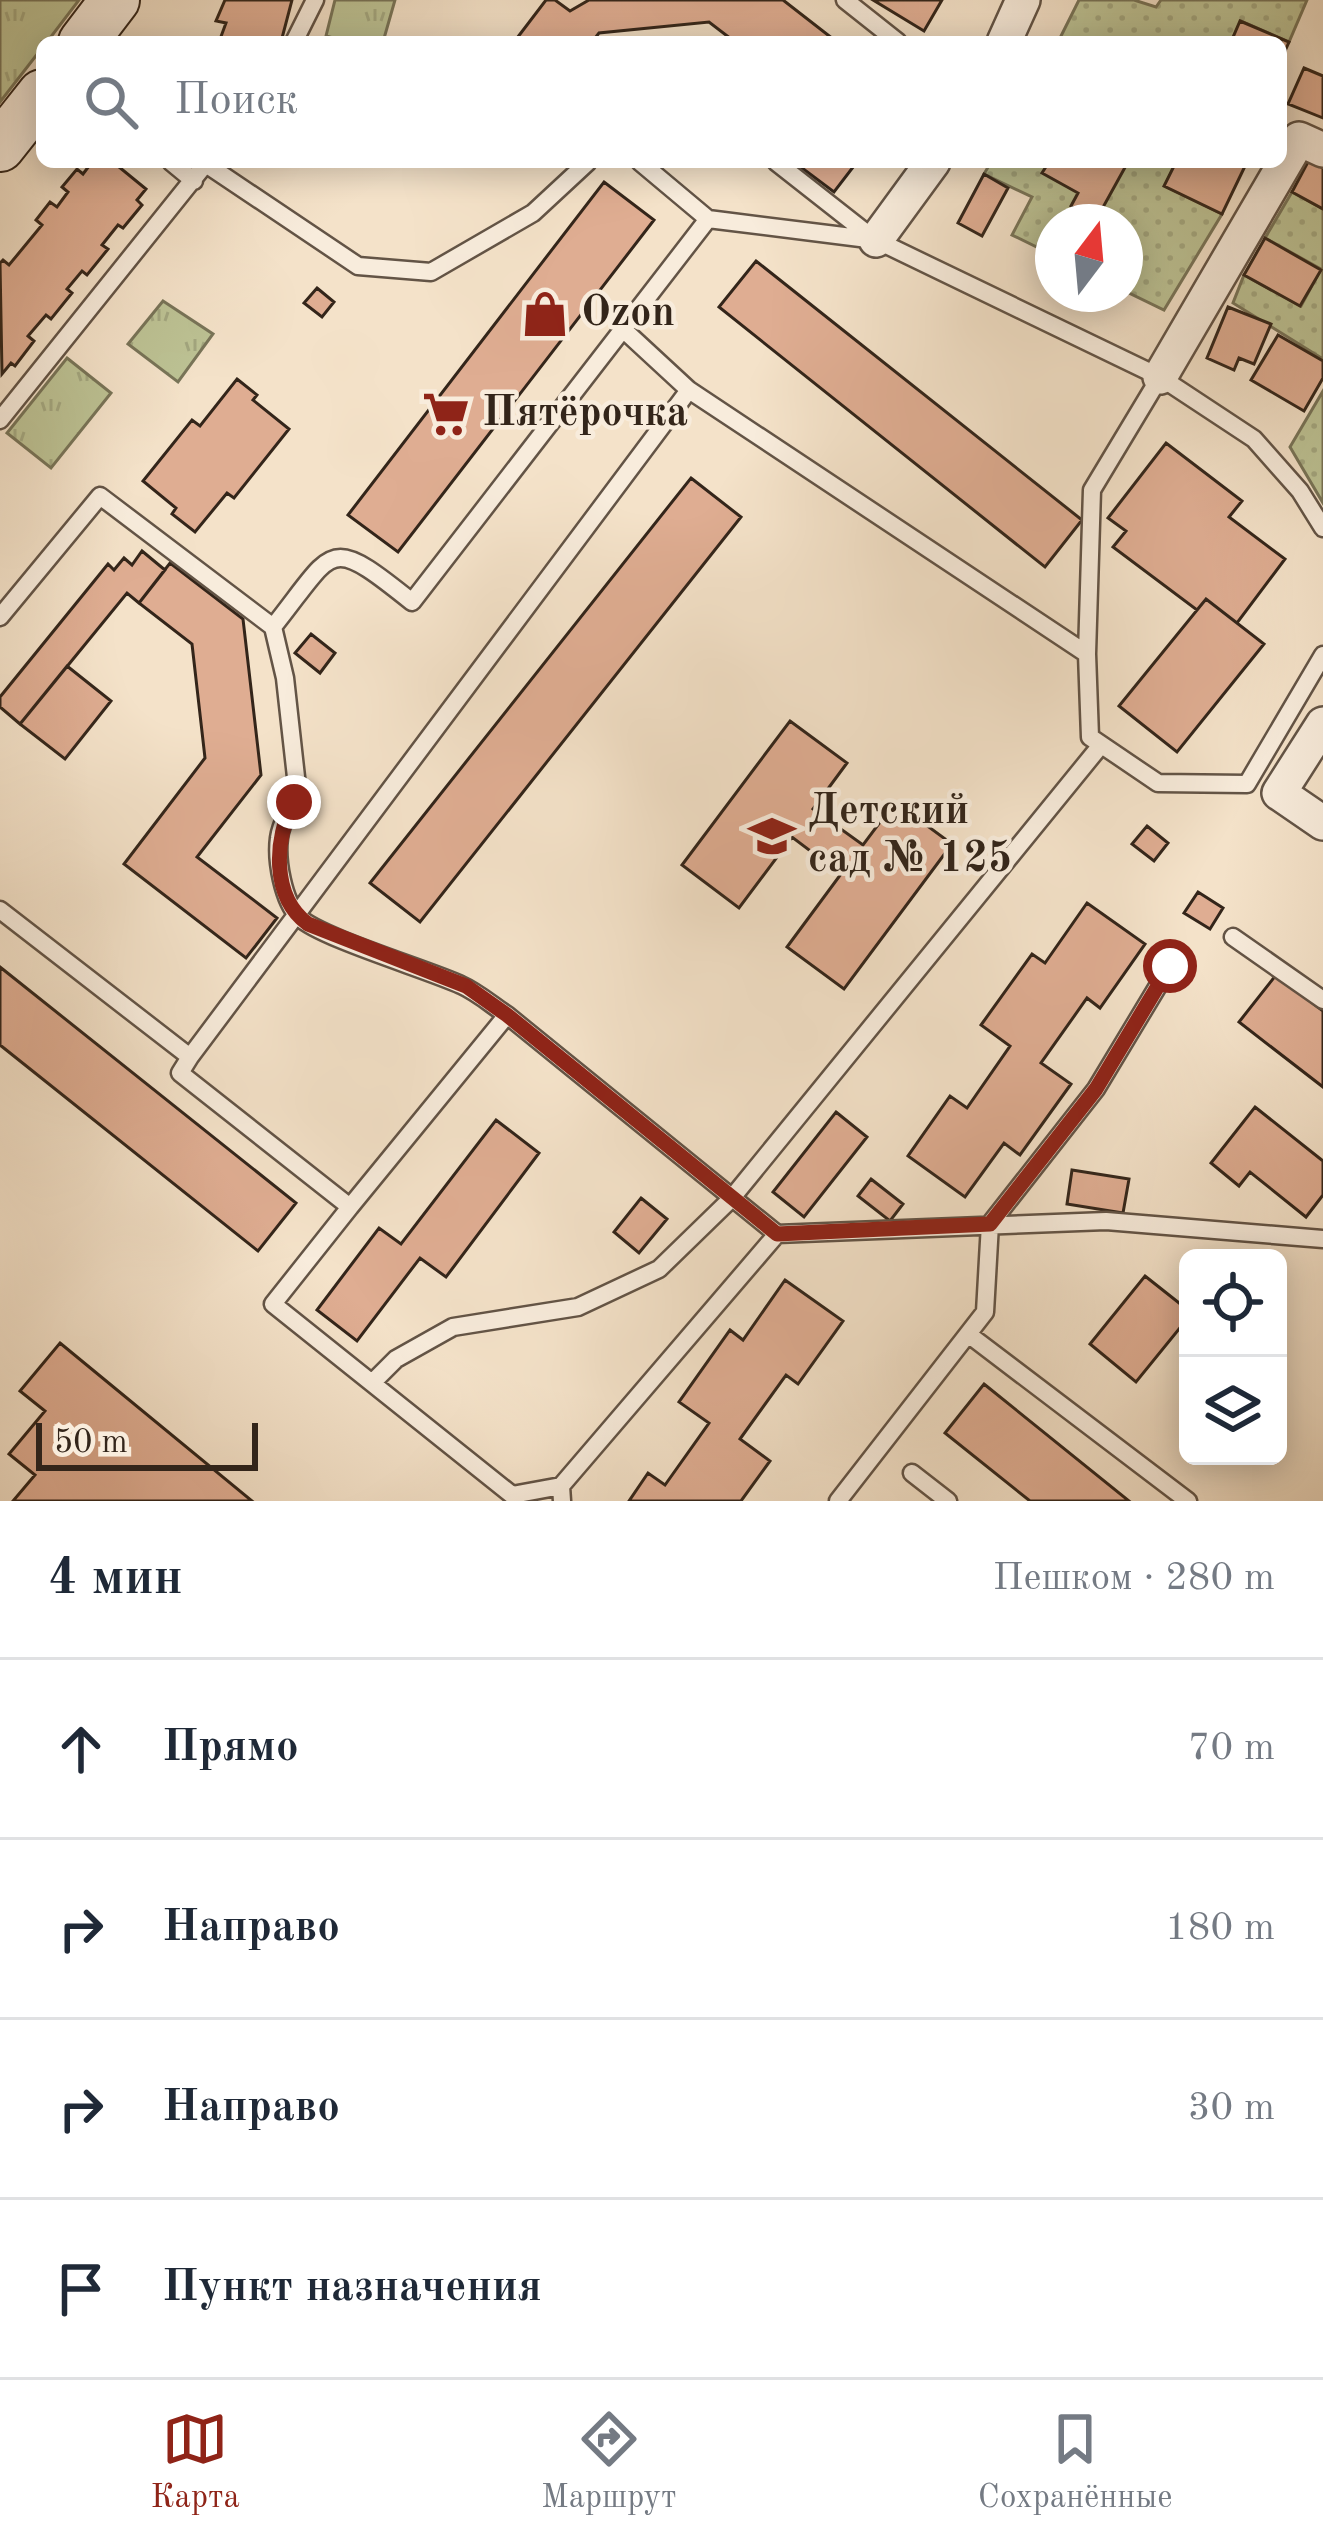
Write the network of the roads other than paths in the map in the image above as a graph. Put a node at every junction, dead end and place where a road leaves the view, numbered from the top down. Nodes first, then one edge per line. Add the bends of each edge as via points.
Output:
1 (115, 0) edge
2 (315, 0) edge
3 (844, 0) edge
4 (1023, 0) edge
5 (88, 36) edge
6 (297, 36) edge
7 (890, 36) edge
8 (1007, 36) edge
9 (36, 102) edge
10 (1311, 145) edge
11 (0, 147) edge
12 (178, 168) edge
13 (203, 168) edge
14 (214, 168) edge
15 (581, 168) edge
16 (647, 168) edge
17 (784, 168) edge
18 (929, 168) edge
19 (194, 181) junction
20 (707, 219) junction
21 (876, 240) junction
22 (623, 329) junction
23 (1160, 377) junction
24 (689, 390) junction
25 (0, 420) edge
26 (1323, 528) edge
27 (0, 617) edge
28 (273, 627) junction
29 (1087, 654) junction
30 (1323, 655) edge
31 (1323, 724) edge
32 (1101, 745) junction
33 (1323, 823) edge
34 (0, 910) edge
35 (298, 917) junction
36 (1233, 937) dead end
37 (1170, 966) dead end
38 (1323, 1000) edge
39 (507, 1015) junction
40 (190, 1057) junction
41 (731, 1199) junction
42 (350, 1207) junction
43 (990, 1224) junction
44 (777, 1234) junction
45 (1323, 1239) edge
46 (968, 1334) junction
47 (372, 1382) junction
48 (912, 1473) dead end
49 (500, 1485) junction
50 (561, 1493) edge
51 (488, 1501) edge
52 (838, 1501) edge
53 (948, 1501) edge
54 (1188, 1501) edge

1 - 5 street
2 - 6 lane
3 - 7 lane
4 - 8 street
9 - 11 street
10 - 23 street
12 - 19 lane
13 - 19 lane
14 - 15 lane via 358,266 431,272 533,213
16 - 20 lane
17 - 21 lane
18 - 21 street
19 - 25 lane
20 - 21 lane
20 - 22 lane
21 - 23 lane
22 - 24 lane
22 - 28 lane via 412,602 363,562 341,555 326,560
23 - 26 lane via 1254,439
23 - 29 lane via 1092,490
24 - 29 lane
24 - 35 lane
27 - 28 lane via 100,496
28 - 35 lane via 297,786 279,850
29 - 32 lane via 1090,737
30 - 32 lane via 1247,784 1158,783
31 - 33 street via 1279,794
32 - 41 lane
34 - 40 lane
35 - 39 lane via 466,986
35 - 40 lane
36 - 38 lane
37 - 43 lane via 1096,1089
39 - 41 lane
39 - 42 lane
40 - 42 lane via 180,1072
41 - 44 lane
41 - 47 lane via 659,1270 578,1307 453,1327
42 - 47 lane via 273,1304
43 - 44 lane
43 - 45 lane via 1106,1221
43 - 46 lane via 985,1312
44 - 50 lane
46 - 52 lane
46 - 54 lane
47 - 49 lane
48 - 53 lane
49 - 50 lane via 512,1495
49 - 51 lane

